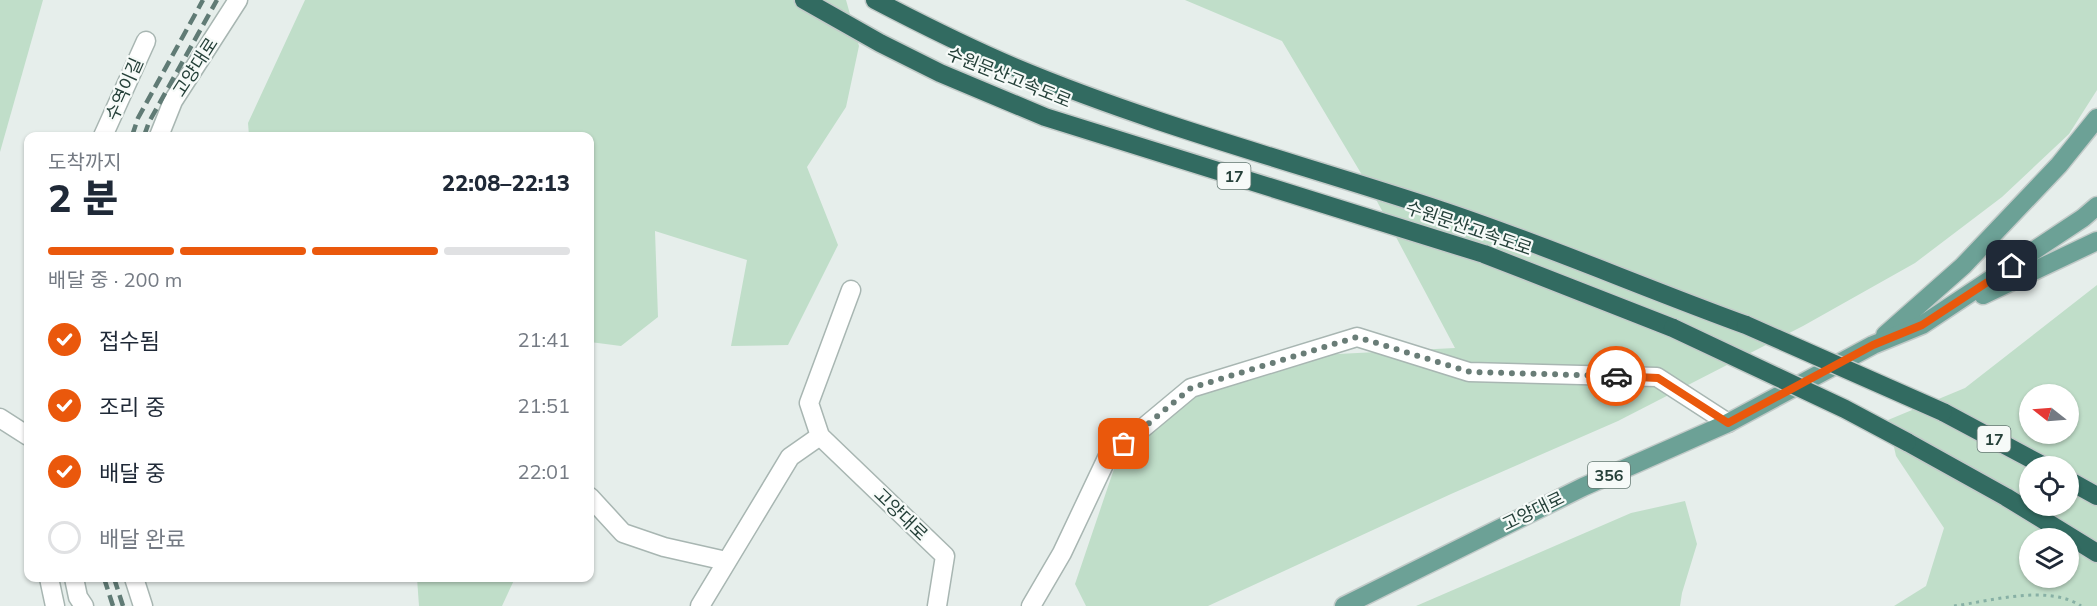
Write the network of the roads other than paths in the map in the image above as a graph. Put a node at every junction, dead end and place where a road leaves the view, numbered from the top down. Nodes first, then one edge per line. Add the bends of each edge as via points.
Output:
1 (238, 0) edge
2 (804, 0) edge
3 (875, 0) edge
4 (146, 41) dead end
5 (2097, 118) edge
6 (105, 132) edge
7 (161, 132) edge
8 (2097, 206) edge
9 (2097, 241) edge
10 (851, 290) dead end
11 (1922, 325) junction
12 (1873, 345) junction
13 (0, 418) edge
14 (1728, 423) junction
15 (24, 433) edge
16 (820, 436) junction
17 (2025, 456) edge
18 (2079, 486) edge
19 (2097, 496) edge
20 (594, 501) edge
21 (2097, 553) edge
22 (726, 561) junction
23 (50, 582) edge
24 (75, 582) edge
25 (135, 582) edge
26 (55, 606) edge
27 (84, 606) edge
28 (143, 606) edge
29 (700, 606) edge
30 (937, 606) edge
31 (1031, 606) edge
32 (1344, 606) edge

1 - 7 street, 고양대로 via 173,101
2 - 21 highway, 수원문산고속도로 / 17, bridge via 940,73 1045,117 1484,254 1673,328 1845,409 2006,497
3 - 17 highway, 수원문산고속도로 / 17, bridge via 940,34 1104,102 1451,214 1746,325 1943,412
4 - 6 street, 수역이길
5 - 12 main road via 2059,165 1963,266
8 - 11 main road, 고양대로 / 356
9 - 11 main road
10 - 16 street, 고양대로 via 809,403
11 - 12 main road, 고양대로 / 356
12 - 14 main road, 고양대로 / 356
13 - 15 street
14 - 31 street via 1658,378 1470,372 1357,337 1191,388 1174,402 1107,458 1062,553
14 - 32 main road, 고양대로 / 356 via 1583,487
16 - 22 street via 790,457
16 - 30 street, 고양대로 via 945,556
18 - 19 highway
20 - 22 street via 623,533
22 - 29 street
23 - 26 street
24 - 27 street
25 - 28 street

